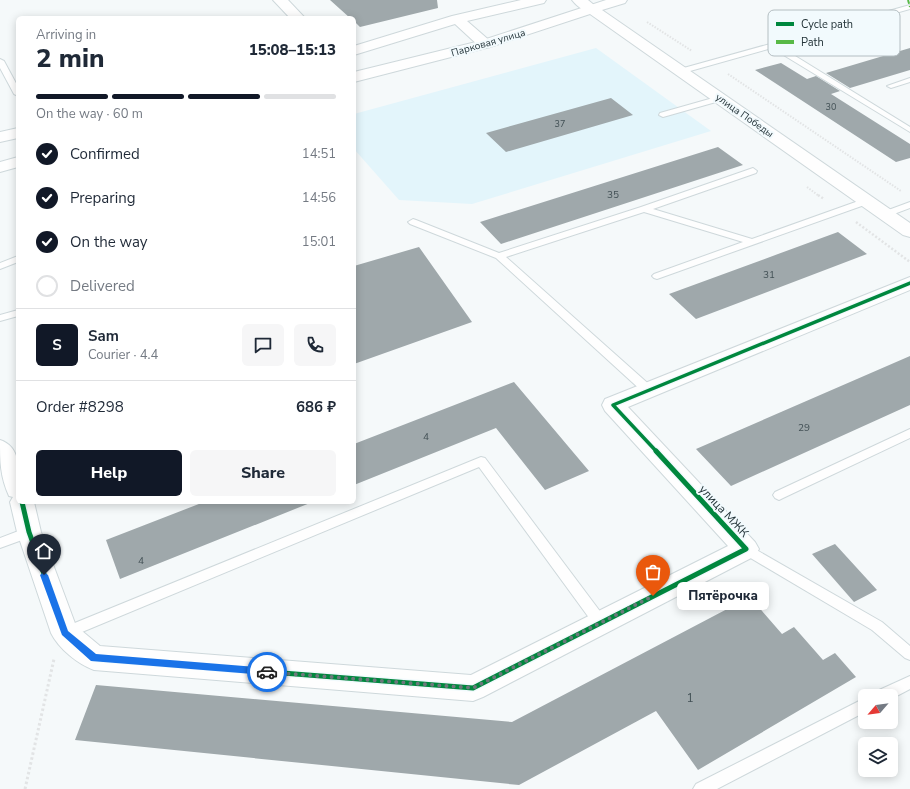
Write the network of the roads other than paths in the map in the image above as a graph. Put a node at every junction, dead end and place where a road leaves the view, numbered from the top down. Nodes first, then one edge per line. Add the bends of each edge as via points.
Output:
1 (539, 0) edge
2 (579, 0) edge
3 (283, 1) edge
4 (618, 1) edge
5 (910, 7) edge
6 (593, 10) junction
7 (899, 10) edge
8 (296, 16) edge
9 (457, 19) junction
10 (485, 44) junction
11 (768, 47) edge
12 (356, 50) edge
13 (789, 56) edge
14 (0, 61) edge
15 (683, 71) junction
16 (356, 76) edge
17 (910, 80) edge
18 (891, 86) dead end
19 (16, 90) edge
20 (720, 98) junction
21 (663, 115) dead end
22 (910, 130) edge
23 (16, 133) edge
24 (0, 137) edge
25 (16, 163) edge
26 (0, 167) edge
27 (753, 171) dead end
28 (867, 201) junction
29 (910, 205) edge
30 (644, 209) junction
31 (886, 214) junction
32 (413, 222) dead end
33 (910, 231) edge
34 (752, 242) junction
35 (499, 256) junction
36 (16, 260) edge
37 (0, 266) edge
38 (657, 276) dead end
39 (910, 283) edge
40 (16, 314) edge
41 (0, 318) edge
42 (648, 390) junction
43 (910, 433) edge
44 (0, 449) edge
45 (16, 482) edge
46 (778, 495) dead end
47 (24, 504) edge
48 (29, 532) junction
49 (0, 543) edge
50 (746, 549) junction
51 (600, 622) junction
52 (65, 633) junction
53 (910, 654) edge
54 (910, 682) edge
55 (896, 689) edge
56 (858, 709) edge
57 (701, 789) edge

1 - 9 street
2 - 6 street, улица Победы
3 - 8 street
4 - 6 street, Парковая улица
5 - 7 lane
6 - 10 street, Парковая улица
6 - 15 street, улица Победы
9 - 10 street
9 - 12 street
10 - 16 street, Парковая улица
11 - 15 lane
13 - 22 lane
14 - 19 lane
15 - 20 street, улица Победы
17 - 18 lane
20 - 21 lane
20 - 28 street, улица Победы
23 - 24 street
25 - 26 street
27 - 30 lane
28 - 31 street, улица Победы
28 - 34 lane
29 - 31 lane
30 - 34 lane
30 - 35 lane
31 - 33 street, улица Победы
32 - 35 lane
34 - 38 lane
35 - 42 lane
36 - 37 lane
39 - 42 street, улица МЖК
40 - 41 lane
42 - 50 street, улица МЖК via 613,405
43 - 46 lane
44 - 45 street, улица МЖК
47 - 48 street, улица МЖК
48 - 49 lane
48 - 52 street, улица МЖК
50 - 51 street, улица МЖК
50 - 53 lane via 877,626
51 - 52 street, улица МЖК via 473,688 94,658
51 - 52 lane via 481,461
54 - 55 lane
56 - 57 lane

